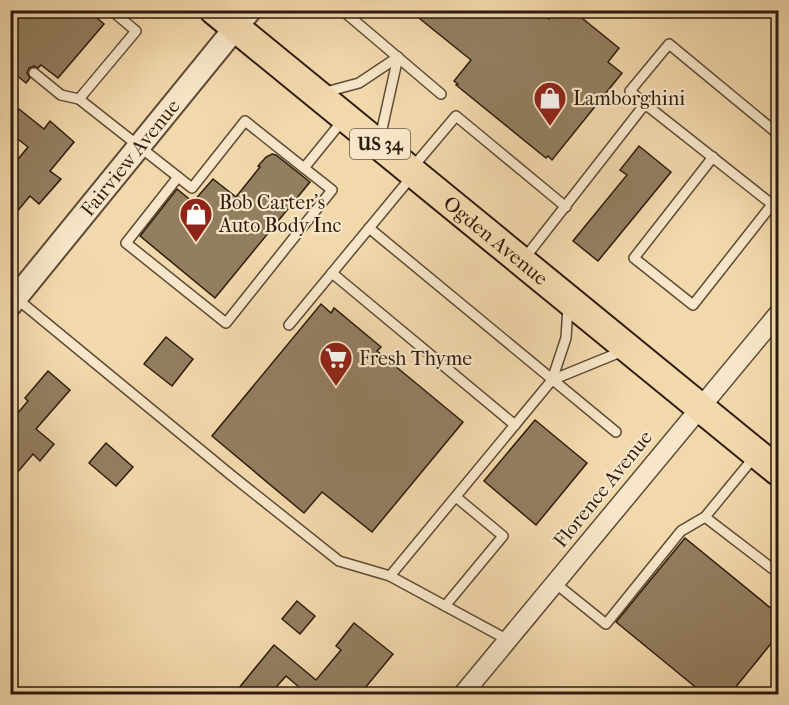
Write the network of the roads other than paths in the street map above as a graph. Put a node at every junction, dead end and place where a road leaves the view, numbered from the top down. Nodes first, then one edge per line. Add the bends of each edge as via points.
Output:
1 (111, 10) edge
2 (214, 10) edge
3 (342, 10) edge
4 (243, 19) edge
5 (398, 57) junction
6 (34, 73) dead end
7 (318, 94) junction
8 (441, 94) dead end
9 (80, 99) junction
10 (645, 104) junction
11 (346, 116) junction
12 (778, 134) edge
13 (379, 144) junction
14 (140, 146) junction
15 (713, 157) junction
16 (304, 168) junction
17 (412, 171) junction
18 (178, 177) junction
19 (776, 203) edge
20 (566, 207) junction
21 (369, 228) junction
22 (522, 261) junction
23 (332, 273) junction
24 (12, 298) edge
25 (568, 299) junction
26 (778, 314) edge
27 (289, 325) dead end
28 (629, 349) junction
29 (552, 380) junction
30 (699, 407) junction
31 (515, 425) junction
32 (616, 432) dead end
33 (768, 463) edge
34 (456, 497) junction
35 (705, 517) junction
36 (778, 573) edge
37 (390, 576) junction
38 (555, 583) junction
39 (445, 606) junction
40 (508, 640) junction
41 (463, 694) edge

1 - 9 lane via 136,31
2 - 4 main road, Ogden Avenue / US 34
3 - 5 lane
4 - 7 main road, Ogden Avenue / US 34
4 - 14 street, Fairview Avenue
5 - 7 lane via 359,83
5 - 8 lane
5 - 13 lane
6 - 9 lane via 61,95
7 - 11 main road, Ogden Avenue / US 34
9 - 14 lane
10 - 12 lane via 630,91 669,45
10 - 15 lane
10 - 20 lane
11 - 13 main road, Ogden Avenue / US 34
11 - 16 lane
13 - 17 main road, Ogden Avenue / US 34
14 - 18 lane
14 - 24 street, Fairview Avenue
15 - 19 lane
15 - 19 lane via 634,258 693,305
16 - 18 lane via 245,121 192,188
16 - 18 lane via 332,190 226,323 126,243
17 - 20 lane via 456,116
17 - 21 lane
17 - 22 main road, Ogden Avenue / US 34
20 - 22 lane
21 - 23 lane
21 - 29 lane
22 - 25 main road, Ogden Avenue / US 34
23 - 27 lane
23 - 31 lane
24 - 37 lane via 339,561
25 - 28 main road, Ogden Avenue / US 34
25 - 29 lane via 566,338
26 - 30 street, Florence Avenue
28 - 29 lane
28 - 30 main road, Ogden Avenue / US 34
29 - 31 lane
29 - 32 lane
30 - 33 main road, Ogden Avenue / US 34
30 - 38 street, Florence Avenue
31 - 34 lane
33 - 35 lane
34 - 37 lane
34 - 39 lane via 503,536
35 - 36 lane
35 - 38 lane via 681,531 606,624
37 - 39 lane
38 - 40 street, Florence Avenue
39 - 40 lane
40 - 41 street, Florence Avenue

